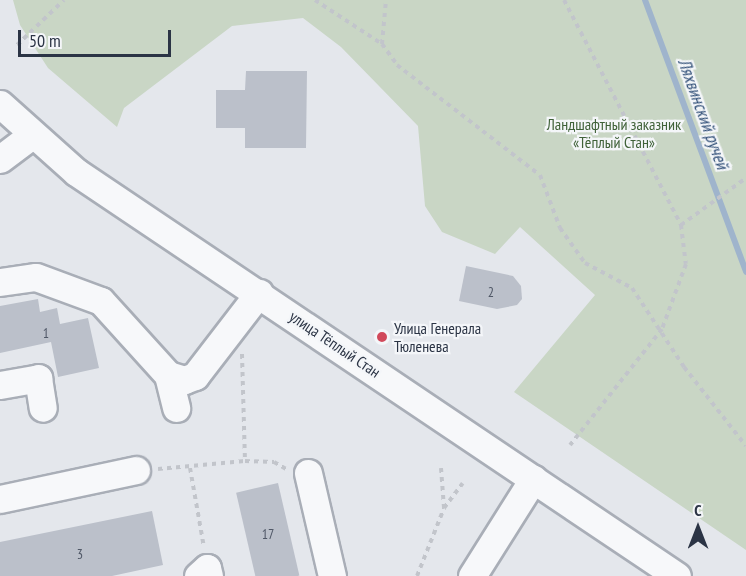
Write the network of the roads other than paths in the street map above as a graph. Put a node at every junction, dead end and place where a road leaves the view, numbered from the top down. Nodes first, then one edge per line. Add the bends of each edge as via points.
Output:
1 (0, 104) edge
2 (30, 136) junction
3 (0, 159) edge
4 (0, 282) edge
5 (259, 293) junction
6 (168, 375) junction
7 (0, 385) edge
8 (43, 408) dead end
9 (176, 408) dead end
10 (136, 470) road end
11 (309, 478) road end
12 (533, 479) junction
13 (0, 499) edge
14 (333, 576) edge
15 (472, 576) edge
16 (677, 576) edge

1 - 2 street, улица Тёплый Стан
2 - 3 street
2 - 5 street, улица Тёплый Стан
4 - 6 street via 36,277 101,301
5 - 6 street via 195,376 184,380
5 - 12 street, улица Тёплый Стан
6 - 9 street
7 - 8 street via 38,378
10 - 13 street
11 - 14 street
12 - 15 street
12 - 16 street, улица Тёплый Стан

